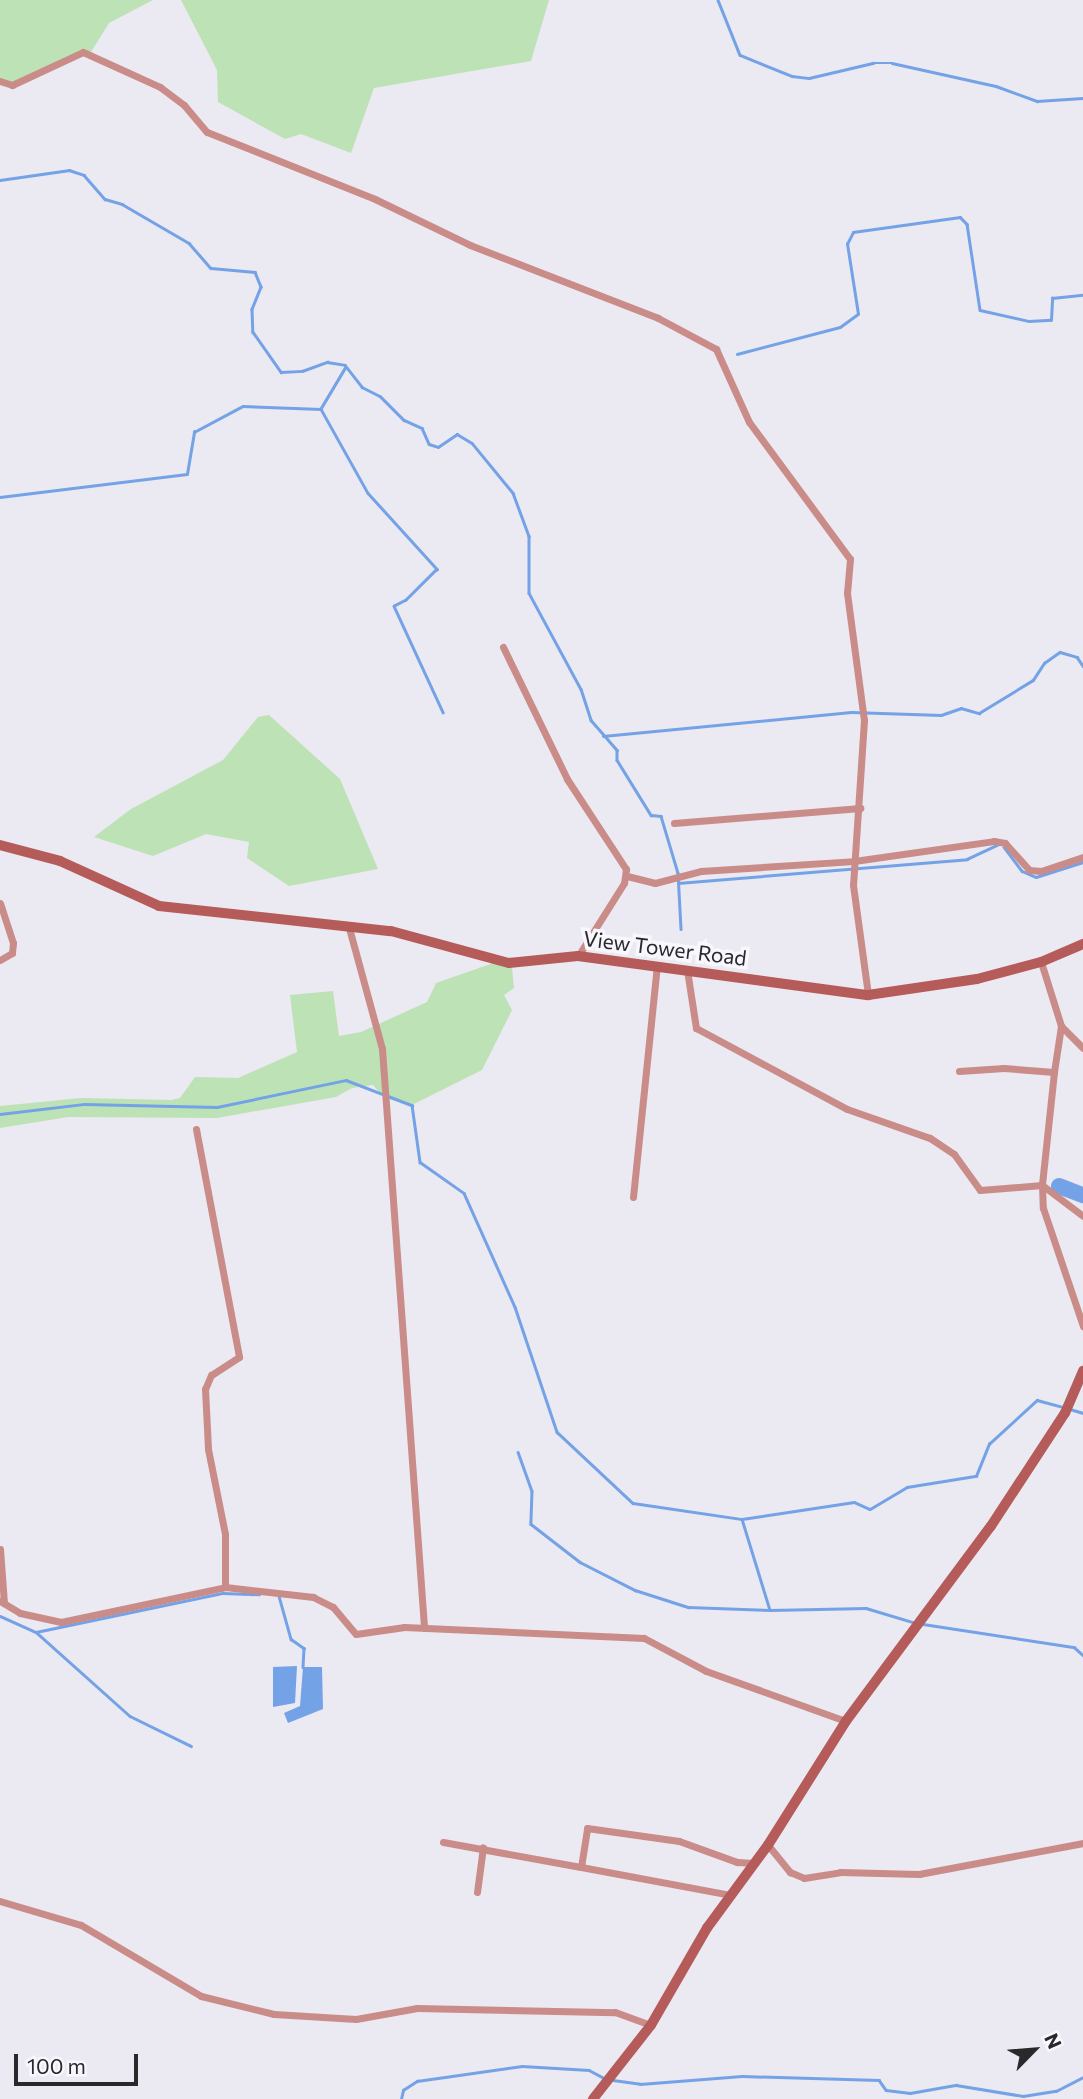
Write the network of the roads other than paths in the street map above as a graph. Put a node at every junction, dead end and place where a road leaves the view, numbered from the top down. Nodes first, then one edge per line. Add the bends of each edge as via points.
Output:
1 (0, 81) edge
2 (503, 647) dead end
3 (860, 808) junction
4 (674, 822) dead end
5 (0, 845) edge
6 (1083, 857) edge
7 (854, 861) junction
8 (627, 876) junction
9 (0, 903) edge
10 (349, 928) junction
11 (1083, 944) edge
12 (578, 956) junction
13 (0, 960) edge
14 (1041, 962) junction
15 (657, 964) junction
16 (687, 970) junction
17 (868, 995) junction
18 (1061, 1026) junction
19 (1083, 1048) edge
20 (959, 1071) dead end
21 (1054, 1072) junction
22 (196, 1129) dead end
23 (1042, 1185) junction
24 (633, 1197) dead end
25 (1083, 1216) edge
26 (1083, 1326) edge
27 (1083, 1371) edge
28 (0, 1549) edge
29 (225, 1587) junction
30 (2, 1602) edge
31 (424, 1627) junction
32 (846, 1721) junction
33 (443, 1842) dead end
34 (1083, 1843) edge
35 (768, 1845) junction
36 (483, 1847) junction
37 (755, 1863) junction
38 (581, 1867) junction
39 (477, 1892) dead end
40 (731, 1895) junction
41 (0, 1901) edge
42 (651, 2025) junction
43 (593, 2099) edge

1 - 3 street via 12,85 83,52 160,87 184,105 207,132 375,199 482,250 658,318 716,349 749,422 850,559 847,593 864,720
2 - 8 street via 567,779 616,849
3 - 4 street
3 - 7 street
5 - 10 street, View Tower Road via 60,861 159,906
6 - 7 street via 1041,871 1029,870 1005,843 994,841
7 - 8 street via 701,871 655,883
7 - 17 street
8 - 12 street
9 - 13 street via 13,943 12,953
10 - 12 street, View Tower Road via 391,931 509,963
10 - 31 street via 382,1049
11 - 14 street, View Tower Road
12 - 15 street, View Tower Road
14 - 17 street, View Tower Road via 977,979
14 - 18 street
15 - 16 street, View Tower Road
15 - 24 street
16 - 17 street, View Tower Road
16 - 23 street via 696,1028 847,1109 930,1138 954,1154 980,1190
18 - 19 street
18 - 21 street
20 - 21 street
21 - 23 street
22 - 29 street via 239,1357 211,1375 205,1389 208,1449 225,1534
23 - 25 street
23 - 26 street via 1044,1208
27 - 32 street via 1067,1408 991,1527
28 - 30 street
29 - 30 street via 61,1622 40,1619
29 - 31 street via 313,1597 333,1607 356,1634
31 - 32 street via 644,1638 706,1671
32 - 35 street
33 - 36 street
34 - 35 street via 919,1874 840,1872 804,1878 790,1872
35 - 37 street
36 - 38 street
36 - 39 street
37 - 38 street via 737,1862 679,1841 587,1828
37 - 40 street
38 - 40 street
40 - 42 street
41 - 42 street via 80,1925 201,1996 274,2014 356,2019 417,2008 591,2011 615,2012
42 - 43 street

